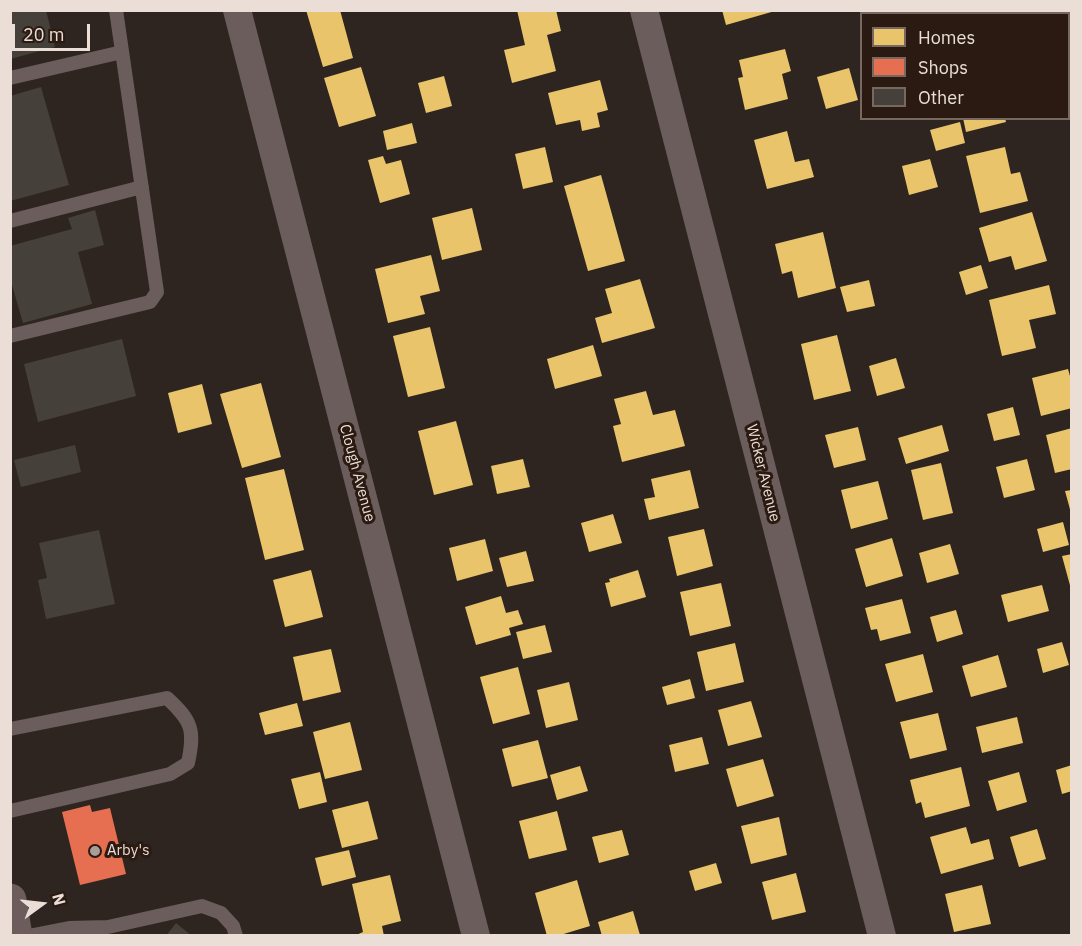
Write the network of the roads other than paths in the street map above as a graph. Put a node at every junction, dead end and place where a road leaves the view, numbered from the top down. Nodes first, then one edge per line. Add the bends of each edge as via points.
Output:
1 (116, 10) edge
2 (237, 10) edge
3 (644, 10) edge
4 (122, 52) junction
5 (10, 78) edge
6 (141, 187) junction
7 (10, 221) edge
8 (10, 336) edge
9 (10, 729) edge
10 (10, 811) edge
11 (10, 900) edge
12 (109, 932) edge
13 (16, 936) edge
14 (28, 936) edge
15 (237, 936) edge
16 (476, 936) edge
17 (882, 936) edge

1 - 4 lane
2 - 16 street, Clough Avenue
3 - 17 street, Wicker Avenue
4 - 5 lane
4 - 6 lane
6 - 7 lane
6 - 8 lane via 157,292 150,302
9 - 10 lane via 167,698 187,716 193,739 188,763 170,774
11 - 13 main road
12 - 14 lane via 69,928
12 - 15 lane via 202,906 221,913

